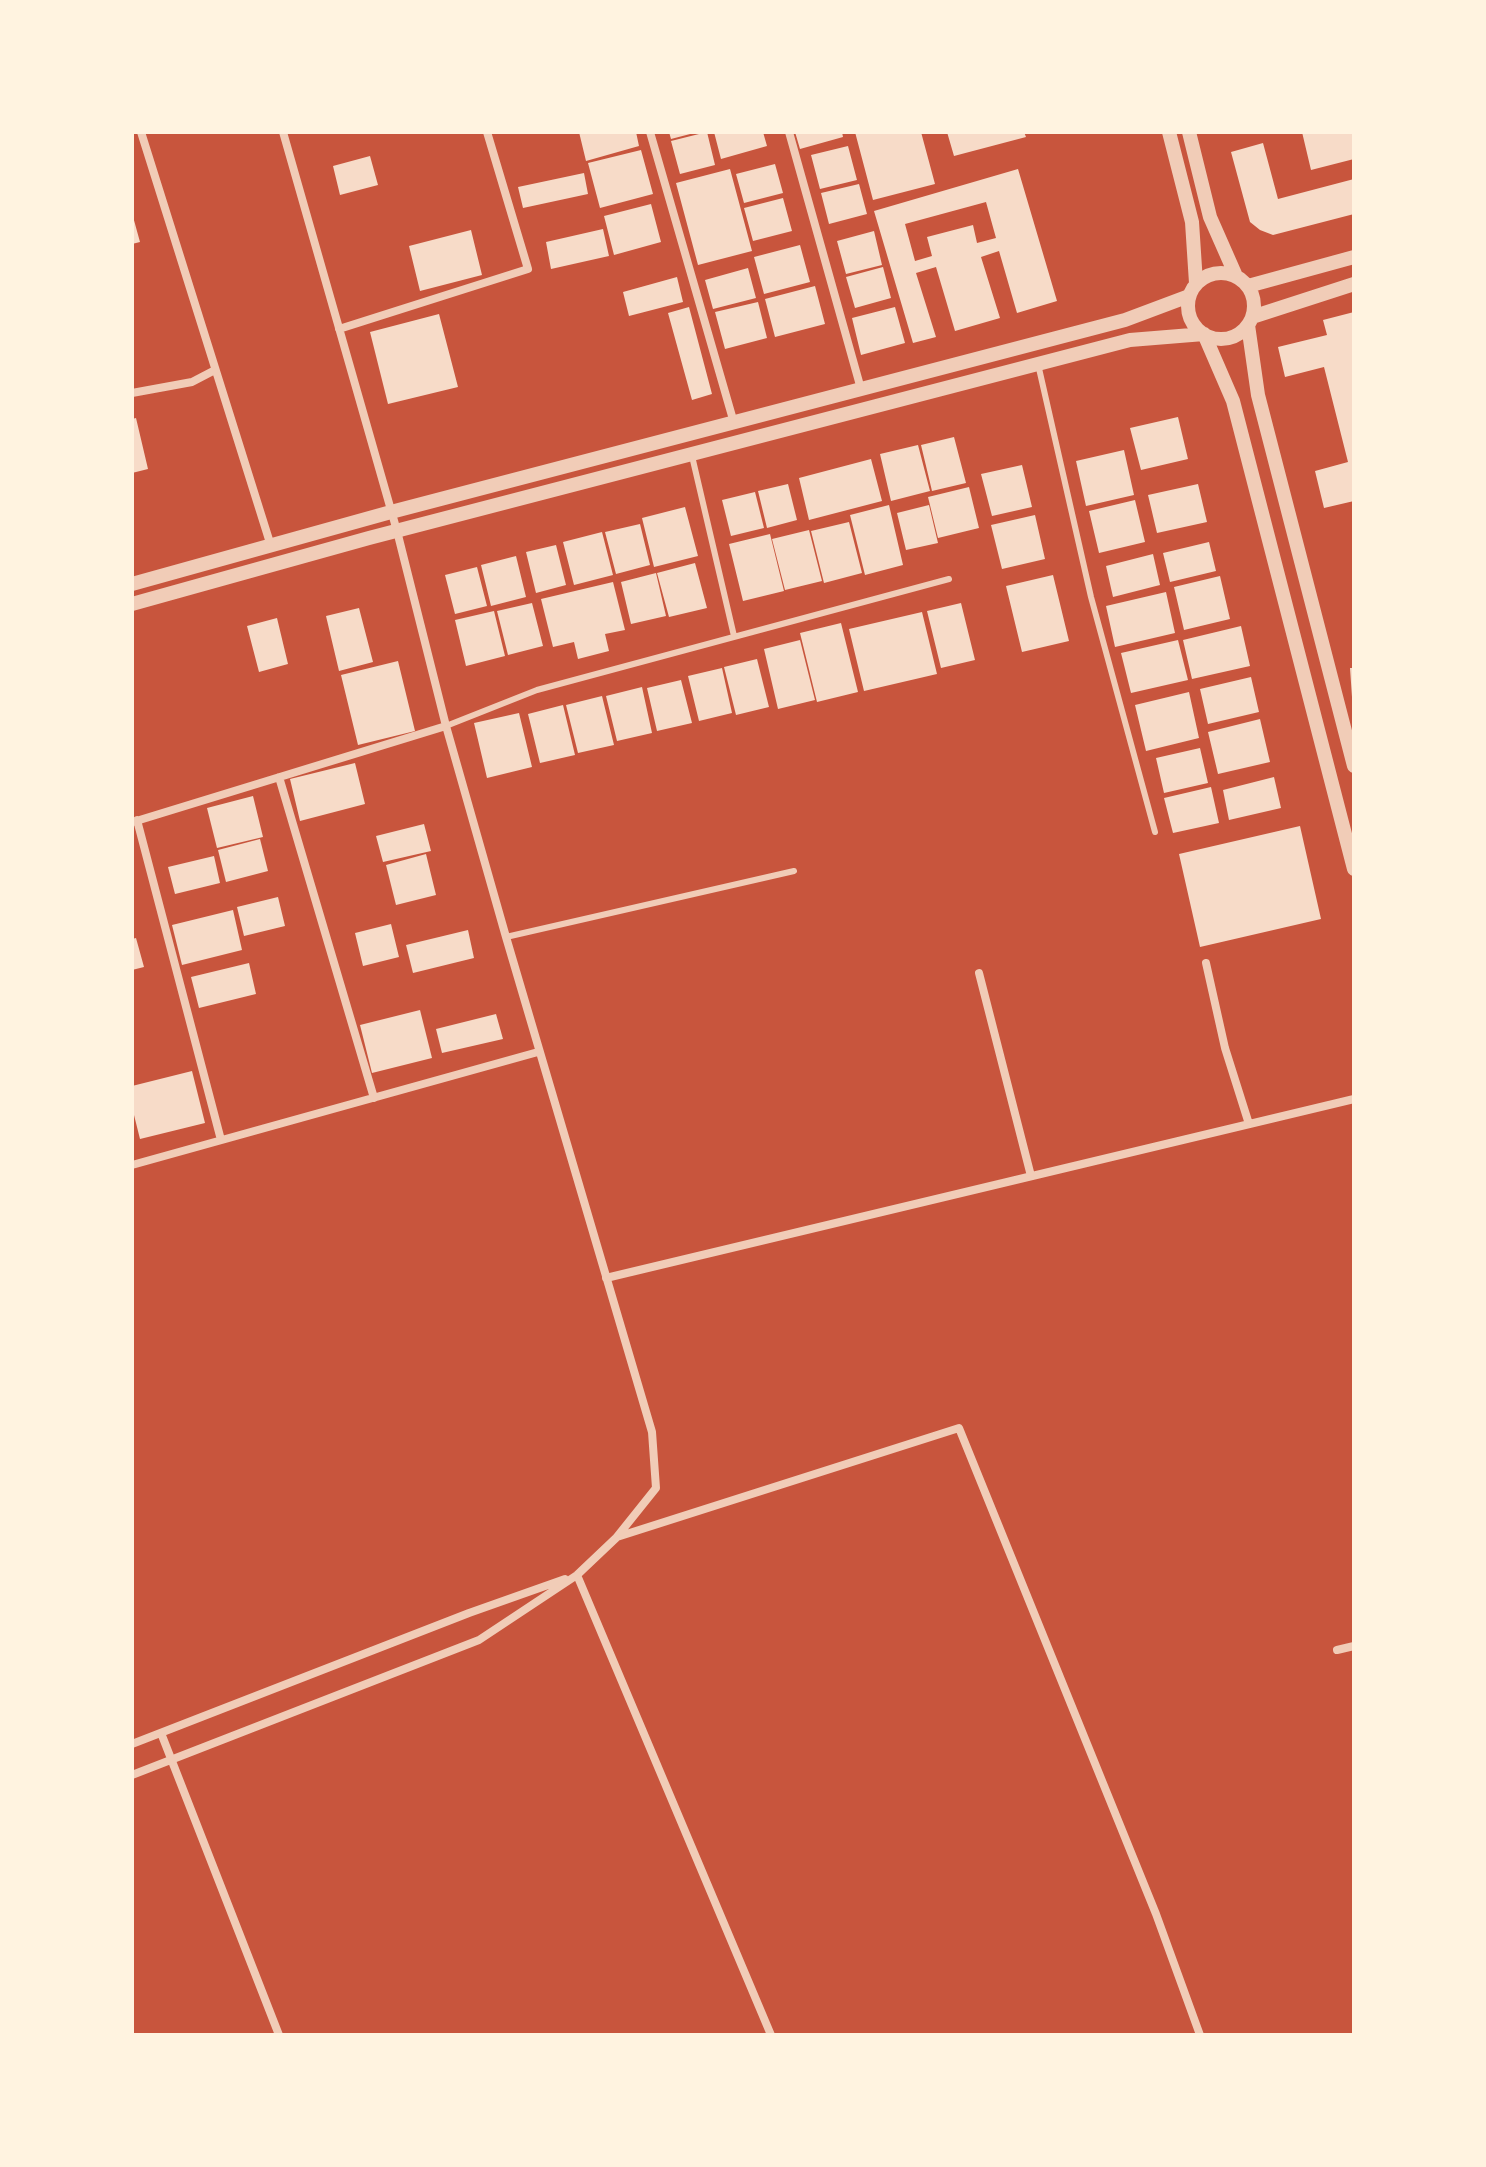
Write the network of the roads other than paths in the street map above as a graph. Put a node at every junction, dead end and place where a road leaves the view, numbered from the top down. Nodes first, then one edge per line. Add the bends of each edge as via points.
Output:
1 (141, 132) edge
2 (283, 132) edge
3 (487, 132) edge
4 (650, 132) edge
5 (789, 132) edge
6 (1169, 132) edge
7 (1189, 132) edge
8 (1354, 257) edge
9 (1242, 281) junction
10 (1354, 284) edge
11 (1192, 290) junction
12 (1250, 321) junction
13 (339, 329) junction
14 (1204, 334) junction
15 (1038, 364) junction
16 (215, 370) junction
17 (861, 389) junction
18 (132, 393) edge
19 (734, 423) junction
20 (692, 456) junction
21 (391, 512) junction
22 (397, 531) junction
23 (271, 546) junction
24 (949, 579) dead end
25 (132, 584) edge
26 (132, 604) edge
27 (734, 636) junction
28 (446, 726) junction
29 (1354, 766) edge
30 (279, 777) junction
31 (135, 821) edge
32 (1155, 832) dead end
33 (1354, 869) edge
34 (794, 871) dead end
35 (506, 937) junction
36 (1206, 963) dead end
37 (979, 973) dead end
38 (538, 1052) junction
39 (374, 1098) junction
40 (1354, 1099) edge
41 (1249, 1124) junction
42 (221, 1140) junction
43 (132, 1165) edge
44 (1031, 1176) junction
45 (606, 1278) junction
46 (616, 1538) junction
47 (577, 1575) junction
48 (1337, 1650) dead end
49 (1353, 1650) edge
50 (161, 1733) junction
51 (132, 1744) edge
52 (171, 1760) junction
53 (132, 1775) edge
54 (279, 2035) edge
55 (771, 2035) edge
56 (1200, 2035) edge

1 - 16 street
2 - 13 street
3 - 13 street via 528,269
4 - 19 street
5 - 17 street
6 - 11 street via 1192,222
7 - 9 street via 1210,217
8 - 9 street
9 - 11 street via 1216,272
9 - 12 street via 1254,306
10 - 12 street
11 - 14 street via 1189,317
11 - 17 street via 1125,320
12 - 14 street via 1228,338
12 - 29 street via 1258,395
13 - 21 street
14 - 15 street via 1130,340
14 - 33 street via 1233,401
15 - 20 street
15 - 32 lane via 1091,597
16 - 18 street via 192,382
16 - 23 street
17 - 19 street
19 - 21 street
20 - 22 street
20 - 27 lane
21 - 22 street
21 - 23 street
22 - 26 street
22 - 28 street
23 - 25 street
24 - 27 lane
27 - 28 lane via 537,690
28 - 30 street
28 - 35 street
30 - 31 street
30 - 39 street
31 - 42 street
34 - 35 lane
35 - 38 street
36 - 41 street
37 - 44 street
38 - 39 street
38 - 45 street
39 - 42 street
40 - 41 street
41 - 44 street
42 - 43 street
44 - 45 street
45 - 46 street via 652,1432 656,1488
46 - 47 street
46 - 56 street via 959,1428
47 - 50 street
47 - 52 street via 479,1640
47 - 55 street
48 - 49 street
50 - 51 street
50 - 52 street
52 - 53 street
52 - 54 street

